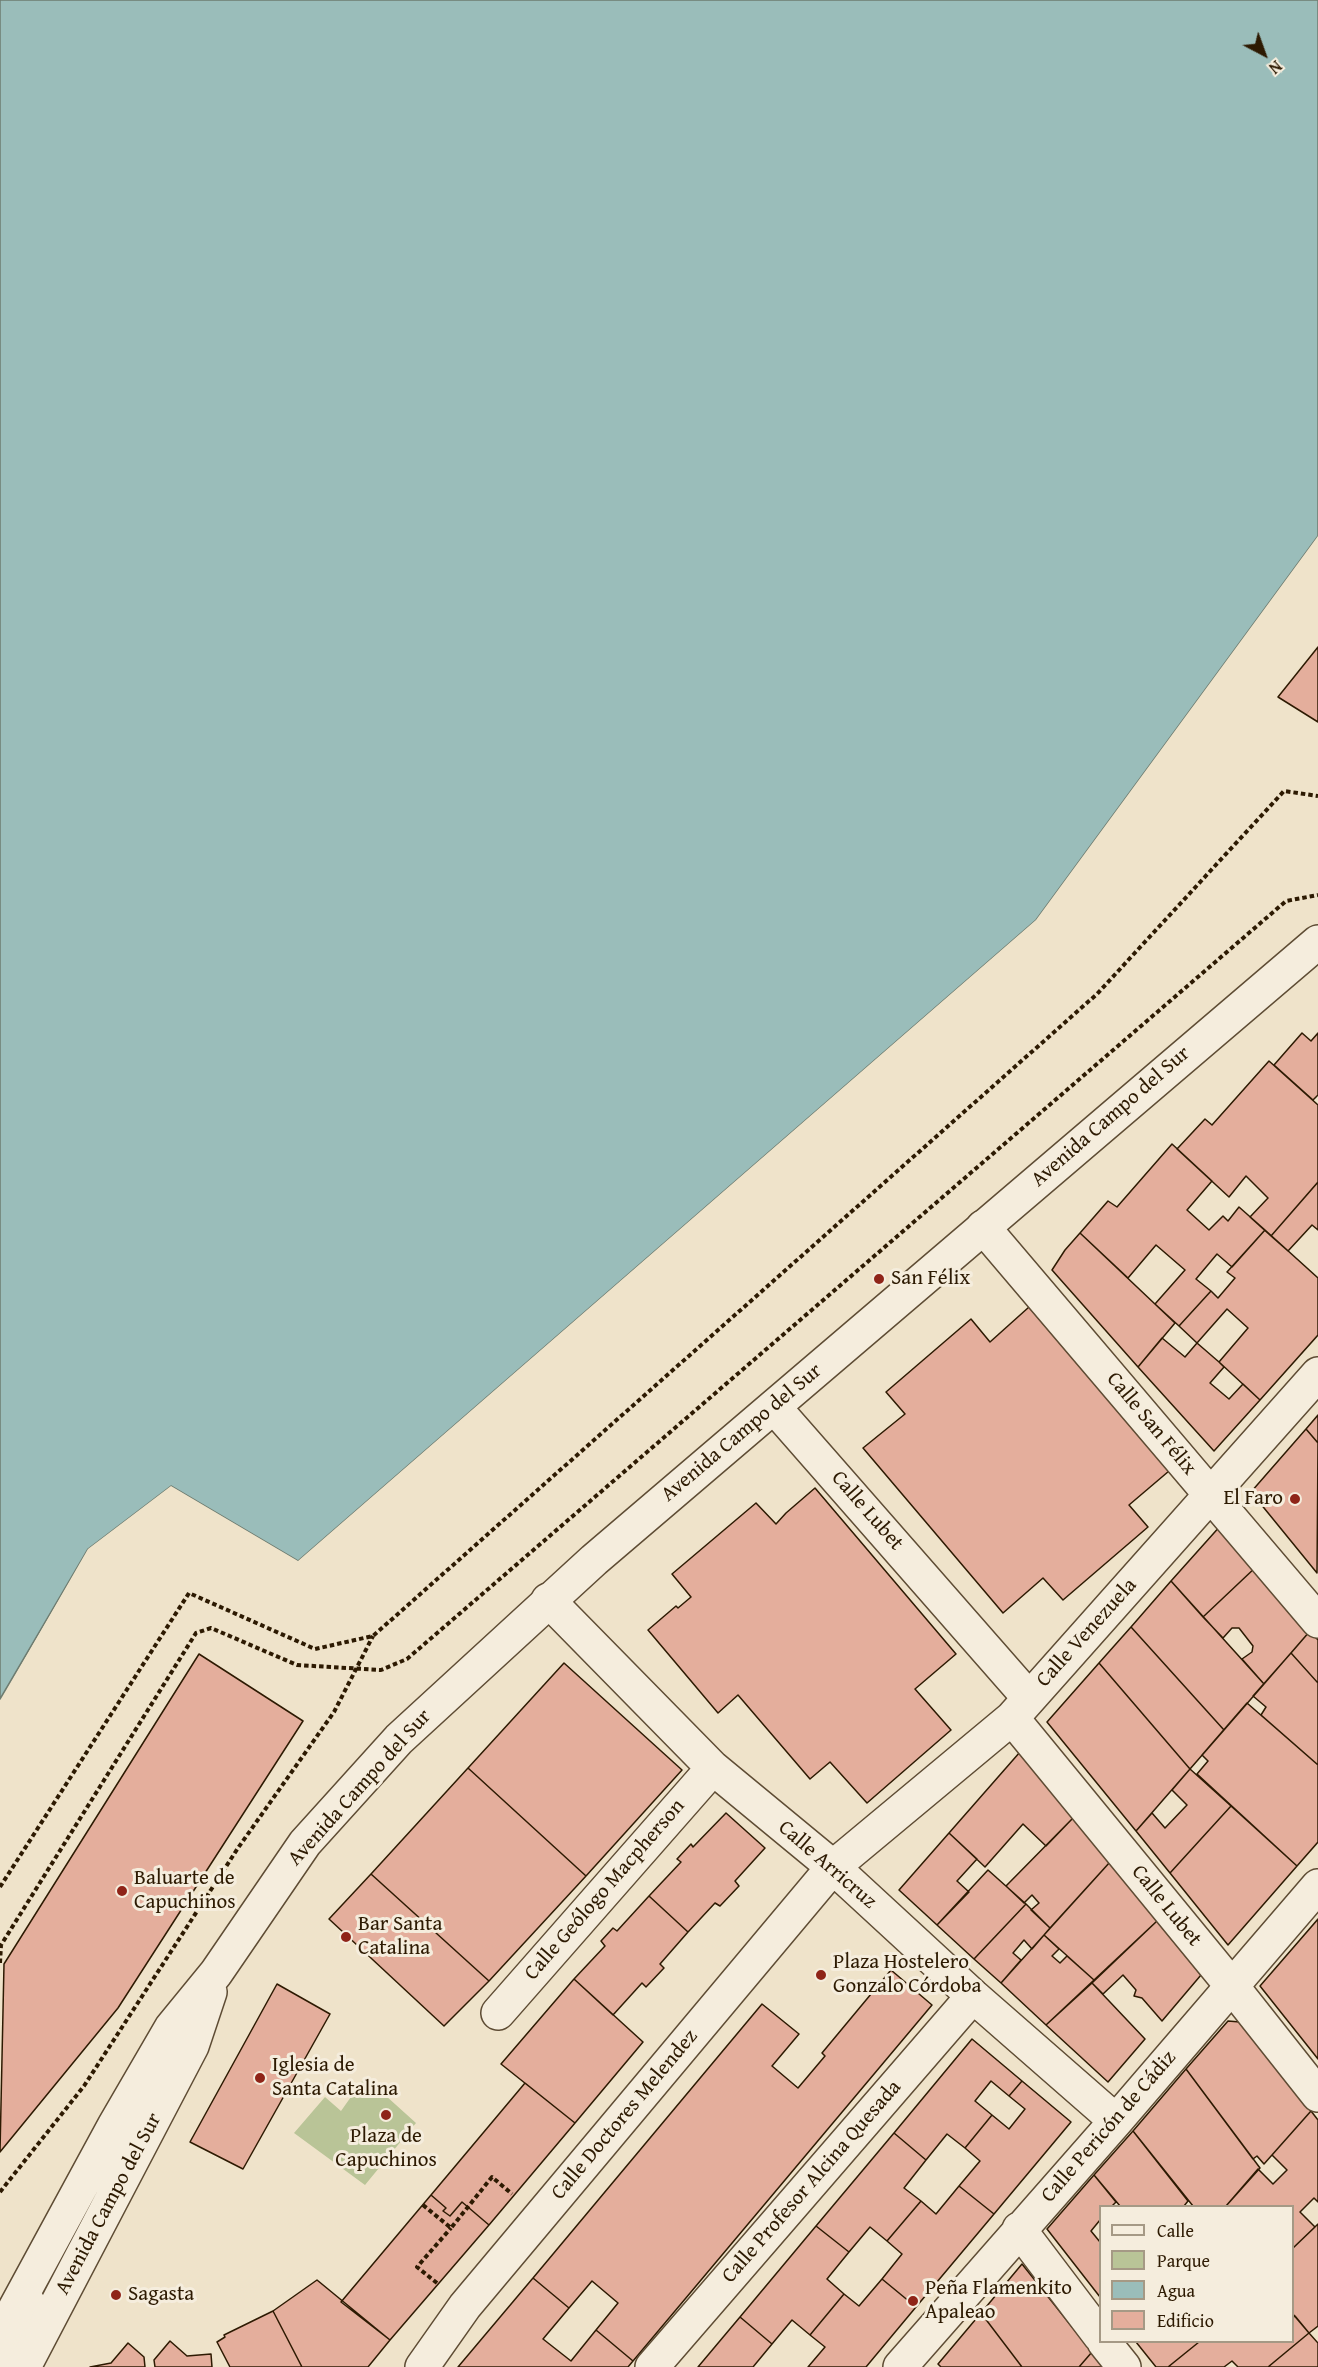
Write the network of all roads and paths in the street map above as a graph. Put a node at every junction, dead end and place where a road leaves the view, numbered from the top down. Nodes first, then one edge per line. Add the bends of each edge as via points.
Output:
1 (1318, 796) edge
2 (1318, 895) edge
3 (1318, 942) edge
4 (983, 1227) junction
5 (1318, 1374) edge
6 (774, 1407) junction
7 (1210, 1494) junction
8 (548, 1600) junction
9 (1318, 1621) edge
10 (373, 1636) junction
11 (355, 1670) junction
12 (1021, 1708) junction
13 (713, 1768) junction
14 (833, 1867) junction
15 (1318, 1886) edge
16 (0, 1887) edge
17 (0, 1963) edge
18 (216, 1973) junction
19 (1231, 1985) junction
20 (972, 1996) junction
21 (498, 2013) dead end
22 (1318, 2095) edge
23 (1116, 2121) junction
24 (0, 2192) edge
25 (423, 2205) dead end
26 (540, 2218) junction
27 (451, 2228) junction
28 (1019, 2229) junction
29 (30, 2283) junction
30 (465, 2306) junction
31 (1099, 2333) edge
32 (0, 2337) edge
33 (1105, 2343) edge
34 (2, 2367) edge
35 (24, 2367) edge
36 (422, 2367) edge
37 (652, 2367) edge
38 (900, 2367) edge
39 (1124, 2367) edge

1 - 10 path via 1284,791 1097,994
2 - 11 path via 1286,902 407,1659 381,1670
3 - 4 street, Avenida Campo del Sur
4 - 6 street, Avenida Campo del Sur
4 - 7 street, Calle San Félix
5 - 7 street, Calle Venezuela
6 - 8 street, Avenida Campo del Sur
6 - 12 street, Calle Lubet
7 - 9 street, Calle San Félix
7 - 12 street, Calle Venezuela
8 - 13 street, Calle Arricruz
8 - 18 street, Avenida Campo del Sur via 399,1739 305,1843
10 - 11 path
10 - 16 path via 315,1649 189,1593
11 - 17 path via 297,1665 211,1628 196,1633 1,1945
11 - 24 path via 334,1712 238,1848 84,2086
12 - 14 street, Calle Venezuela
12 - 19 street, Calle Lubet
13 - 14 street, Calle Arricruz
13 - 21 street, Calle Geólogo Macpherson
14 - 20 street, Calle Arricruz
14 - 26 street, Calle Doctores Melendez
15 - 19 street, Calle Pericón de Cádiz
18 - 29 street, Avenida Campo del Sur via 171,2028
18 - 35 street, Avenida Campo del Sur via 192,2046
19 - 22 street, Calle Lubet
19 - 23 street, Calle Pericón de Cádiz
20 - 23 street, Calle Arricruz
20 - 37 street, Calle Profesor Alcina Quesada
23 - 28 street, Calle Pericón de Cádiz
25 - 27 path
26 - 27 path via 492,2177
26 - 30 street, Calle Doctores Melendez
27 - 30 path via 417,2267
28 - 31 street
28 - 38 street, Calle Pericón de Cádiz
29 - 32 street, Avenida Campo del Sur
29 - 34 street via 25,2322
30 - 36 street, Calle Doctores Melendez
33 - 39 street

